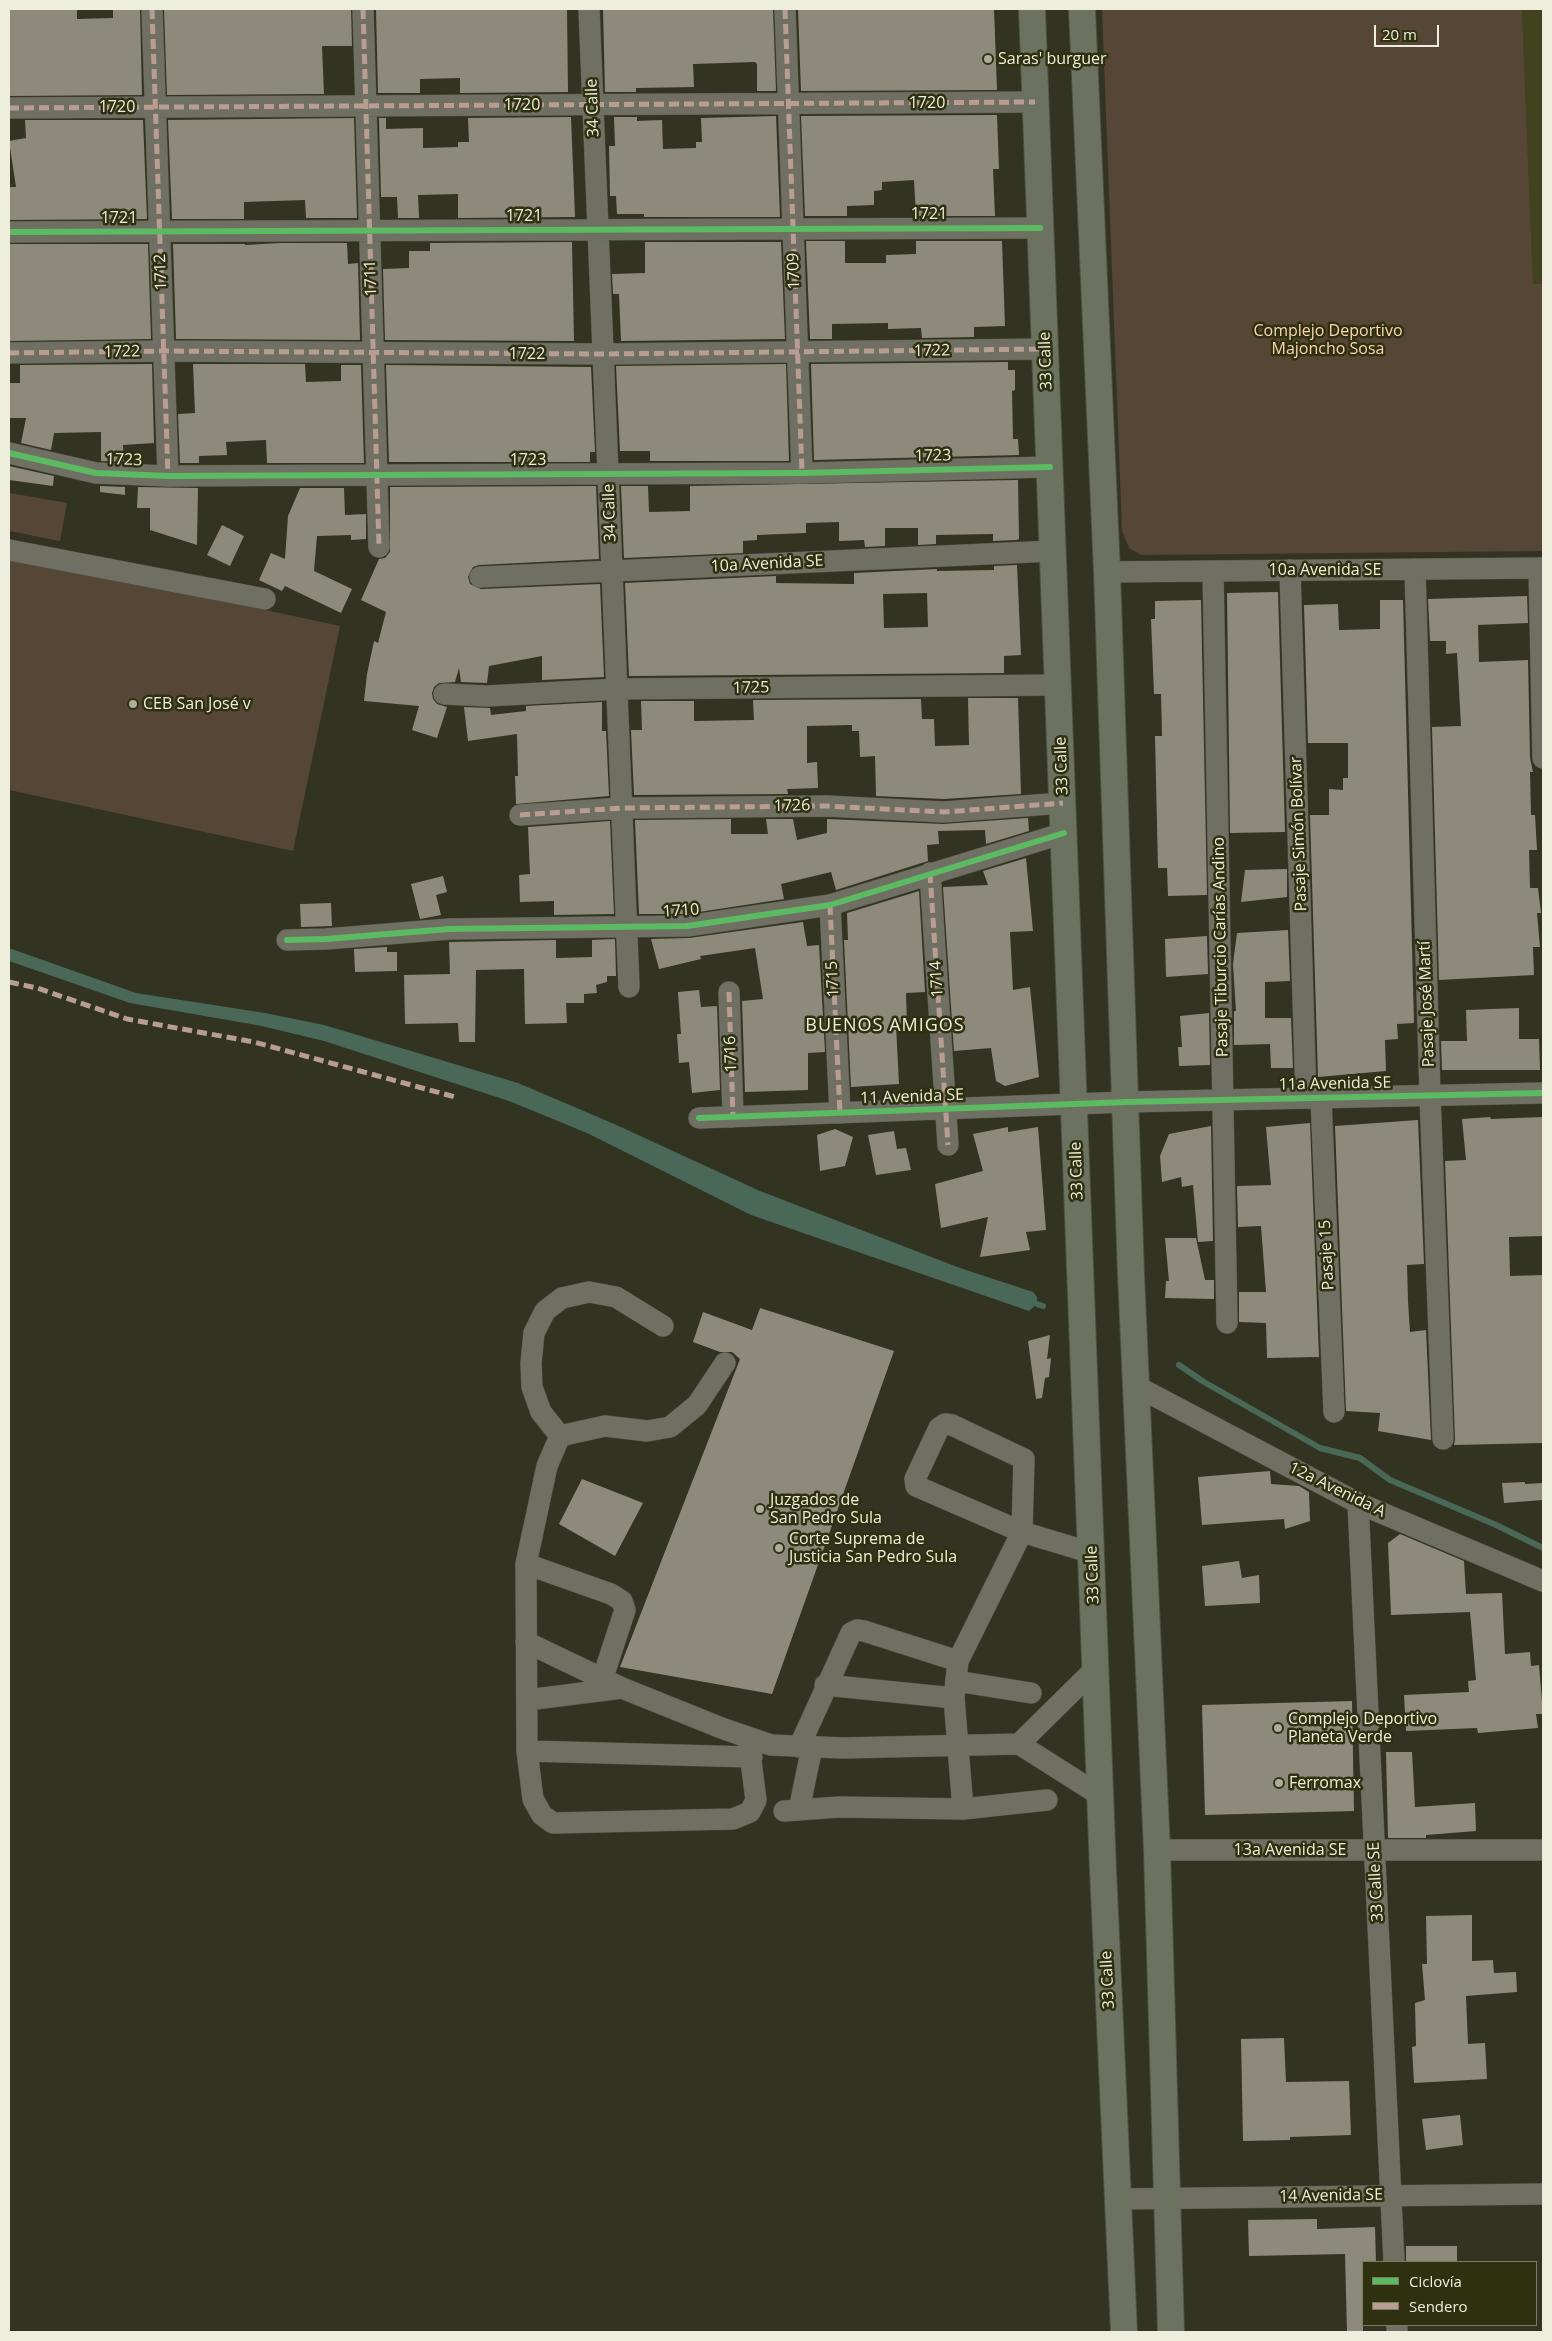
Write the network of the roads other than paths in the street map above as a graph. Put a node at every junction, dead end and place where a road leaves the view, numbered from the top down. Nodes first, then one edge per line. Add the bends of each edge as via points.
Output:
1 (152, 9) edge
2 (363, 9) edge
3 (589, 9) edge
4 (785, 9) edge
5 (1032, 9) edge
6 (1082, 9) edge
7 (1036, 102) junction
8 (789, 104) junction
9 (593, 105) junction
10 (366, 106) junction
11 (155, 107) junction
12 (9, 108) edge
13 (1040, 228) junction
14 (598, 229) junction
15 (793, 229) junction
16 (370, 230) junction
17 (160, 231) junction
18 (9, 232) edge
19 (1045, 349) junction
20 (164, 351) junction
21 (9, 353) edge
22 (798, 353) junction
23 (374, 354) junction
24 (603, 354) junction
25 (9, 453) edge
26 (1050, 467) junction
27 (802, 473) junction
28 (608, 474) junction
29 (378, 475) junction
30 (168, 476) junction
31 (380, 547) dead end
32 (9, 550) edge
33 (1053, 551) junction
34 (1541, 568) edge
35 (1415, 569) junction
36 (1290, 570) junction
37 (1213, 571) junction
38 (612, 572) junction
39 (1107, 572) junction
40 (480, 577) dead end
41 (265, 599) dead end
42 (1058, 685) junction
43 (617, 689) junction
44 (444, 694) dead end
45 (1543, 758) edge
46 (1063, 803) junction
47 (622, 808) junction
48 (520, 815) dead end
49 (1064, 833) junction
50 (930, 873) junction
51 (830, 905) junction
52 (627, 927) junction
53 (287, 940) dead end
54 (630, 987) dead end
55 (729, 992) dead end
56 (1543, 1093) edge
57 (1430, 1095) junction
58 (1314, 1098) junction
59 (1224, 1100) junction
60 (1127, 1102) junction
61 (1074, 1105) junction
62 (945, 1110) junction
63 (840, 1113) junction
64 (734, 1117) junction
65 (699, 1118) dead end
66 (948, 1145) dead end
67 (1227, 1323) dead end
68 (663, 1326) dead end
69 (725, 1363) dead end
70 (1136, 1386) junction
71 (1334, 1412) dead end
72 (560, 1436) junction
73 (1443, 1439) dead end
74 (1358, 1503) junction
75 (1022, 1532) junction
76 (1092, 1553) junction
77 (526, 1564) junction
78 (1543, 1581) edge
79 (526, 1642) junction
80 (1096, 1668) junction
81 (603, 1678) junction
82 (956, 1680) junction
83 (826, 1685) junction
84 (622, 1688) junction
85 (1031, 1693) dead end
86 (527, 1700) junction
87 (1020, 1744) junction
88 (956, 1746) junction
89 (806, 1747) junction
90 (750, 1748) junction
91 (527, 1751) junction
92 (1101, 1796) junction
93 (1047, 1800) dead end
94 (963, 1809) junction
95 (1158, 1850) junction
96 (1374, 1850) junction
97 (1543, 1850) edge
98 (1543, 2194) edge
99 (1390, 2195) junction
100 (1118, 2199) junction
101 (1166, 2199) junction
102 (1394, 2261) edge
103 (1124, 2332) edge
104 (1171, 2332) edge

1 - 11 street, 1712
2 - 10 street, 1711
3 - 9 street, 34 Calle
4 - 8 street, 1709
5 - 7 main road, 33 Calle
6 - 39 main road
7 - 8 street, 1720
7 - 13 main road, 33 Calle
8 - 9 street, 1720
8 - 15 street, 1709
9 - 10 street, 1720
9 - 14 street, 34 Calle
10 - 11 street, 1720
10 - 16 street, 1711
11 - 12 street, 1720
11 - 17 street, 1712
13 - 15 street, 1721
13 - 19 main road, 33 Calle
14 - 15 street, 1721
14 - 16 street, 1721
14 - 24 street, 34 Calle
15 - 22 street, 1709
16 - 17 street, 1721
16 - 23 street, 1711
17 - 18 street, 1721
17 - 20 street, 1712
19 - 22 street, 1722
19 - 26 main road, 33 Calle
20 - 21 street, 1722
20 - 23 street, 1722
20 - 30 street, 1712
22 - 24 street, 1722
22 - 27 street, 1709
23 - 24 street, 1722
23 - 29 street, 1711
24 - 28 street, 34 Calle
25 - 30 street, 1723 via 96,473
26 - 27 street, 1723
26 - 33 main road, 33 Calle
27 - 28 street, 1723
28 - 29 street, 1723
28 - 38 street, 34 Calle
29 - 30 street, 1723
29 - 31 street, 1711
32 - 41 street
33 - 38 street, 10a Avenida SE
33 - 42 main road, 33 Calle
34 - 35 street, 10a Avenida SE
34 - 45 street
35 - 36 street, 10a Avenida SE
35 - 57 street, Pasaje José Martí
36 - 37 street, 10a Avenida SE
36 - 58 street, Pasaje Simón Bolívar
37 - 39 street, 10a Avenida SE
37 - 59 street, Pasaje Tiburcio Carías Andino
38 - 40 street, 10a Avenida SE
38 - 43 street, 34 Calle
39 - 60 main road
42 - 43 street, 1725
42 - 46 main road, 33 Calle
43 - 44 street, 1725 via 487,696
43 - 47 street, 34 Calle
46 - 47 street, 1726 via 944,812 826,806
46 - 49 main road, 33 Calle
47 - 48 street, 1726
47 - 52 street, 34 Calle
49 - 50 street, 1710
49 - 61 main road, 33 Calle
50 - 51 street, 1710
50 - 62 street, 1714
51 - 52 street, 1710 via 687,926
51 - 63 street, 1715
52 - 53 street, 1710 via 449,929
52 - 54 street, 34 Calle
55 - 64 street, 1716
56 - 57 street, 11a Avenida SE
57 - 58 street, 11a Avenida SE
57 - 73 street, Pasaje José Martí
58 - 59 street, 11a Avenida SE
58 - 71 street, Pasaje 15
59 - 60 street, 11a Avenida SE
59 - 67 street, Pasaje Tiburcio Carías Andino
60 - 61 street, 11 Avenida SE
60 - 70 main road
61 - 62 street, 11 Avenida SE
61 - 76 main road, 33 Calle
62 - 63 street, 11 Avenida SE
62 - 66 street, 1714
63 - 64 street, 11 Avenida SE
64 - 65 street, 11 Avenida SE
68 - 72 street via 616,1297 589,1292 562,1298 545,1311 534,1333 532,1387 542,1412
69 - 72 street via 697,1405 670,1427 647,1431 605,1426
70 - 74 street, 12a Avenida A
70 - 95 main road
72 - 77 street via 547,1466
74 - 78 street, 12a Avenida A
74 - 96 street, 33 Calle SE
75 - 75 street via 916,1486 915,1479 939,1428 945,1424 952,1425 1024,1459
75 - 76 street
75 - 82 street
76 - 80 main road, 33 Calle
77 - 79 street
77 - 81 street via 611,1594 622,1601 625,1610
79 - 81 street
79 - 86 street
80 - 87 street
80 - 92 main road, 33 Calle
81 - 84 street
82 - 83 street
82 - 83 street via 857,1630 851,1633
82 - 85 street
82 - 88 street
83 - 89 street
84 - 86 street
84 - 90 street
86 - 91 street
87 - 88 street
87 - 92 street
88 - 89 street
88 - 94 street
89 - 90 street via 771,1745
89 - 94 street via 791,1810
90 - 91 street
90 - 91 street via 756,1800 750,1812 733,1819 553,1823 542,1815 533,1799
92 - 100 main road, 33 Calle
93 - 94 street
95 - 96 street, 13a Avenida SE
95 - 101 main road
96 - 97 street, 13a Avenida SE
96 - 99 street, 33 Calle SE
98 - 99 street, 14 Avenida SE
99 - 101 street, 14 Avenida SE
99 - 102 street, 33 Calle SE
100 - 101 street, 14 Avenida SE
100 - 103 main road, 33 Calle
101 - 104 main road

